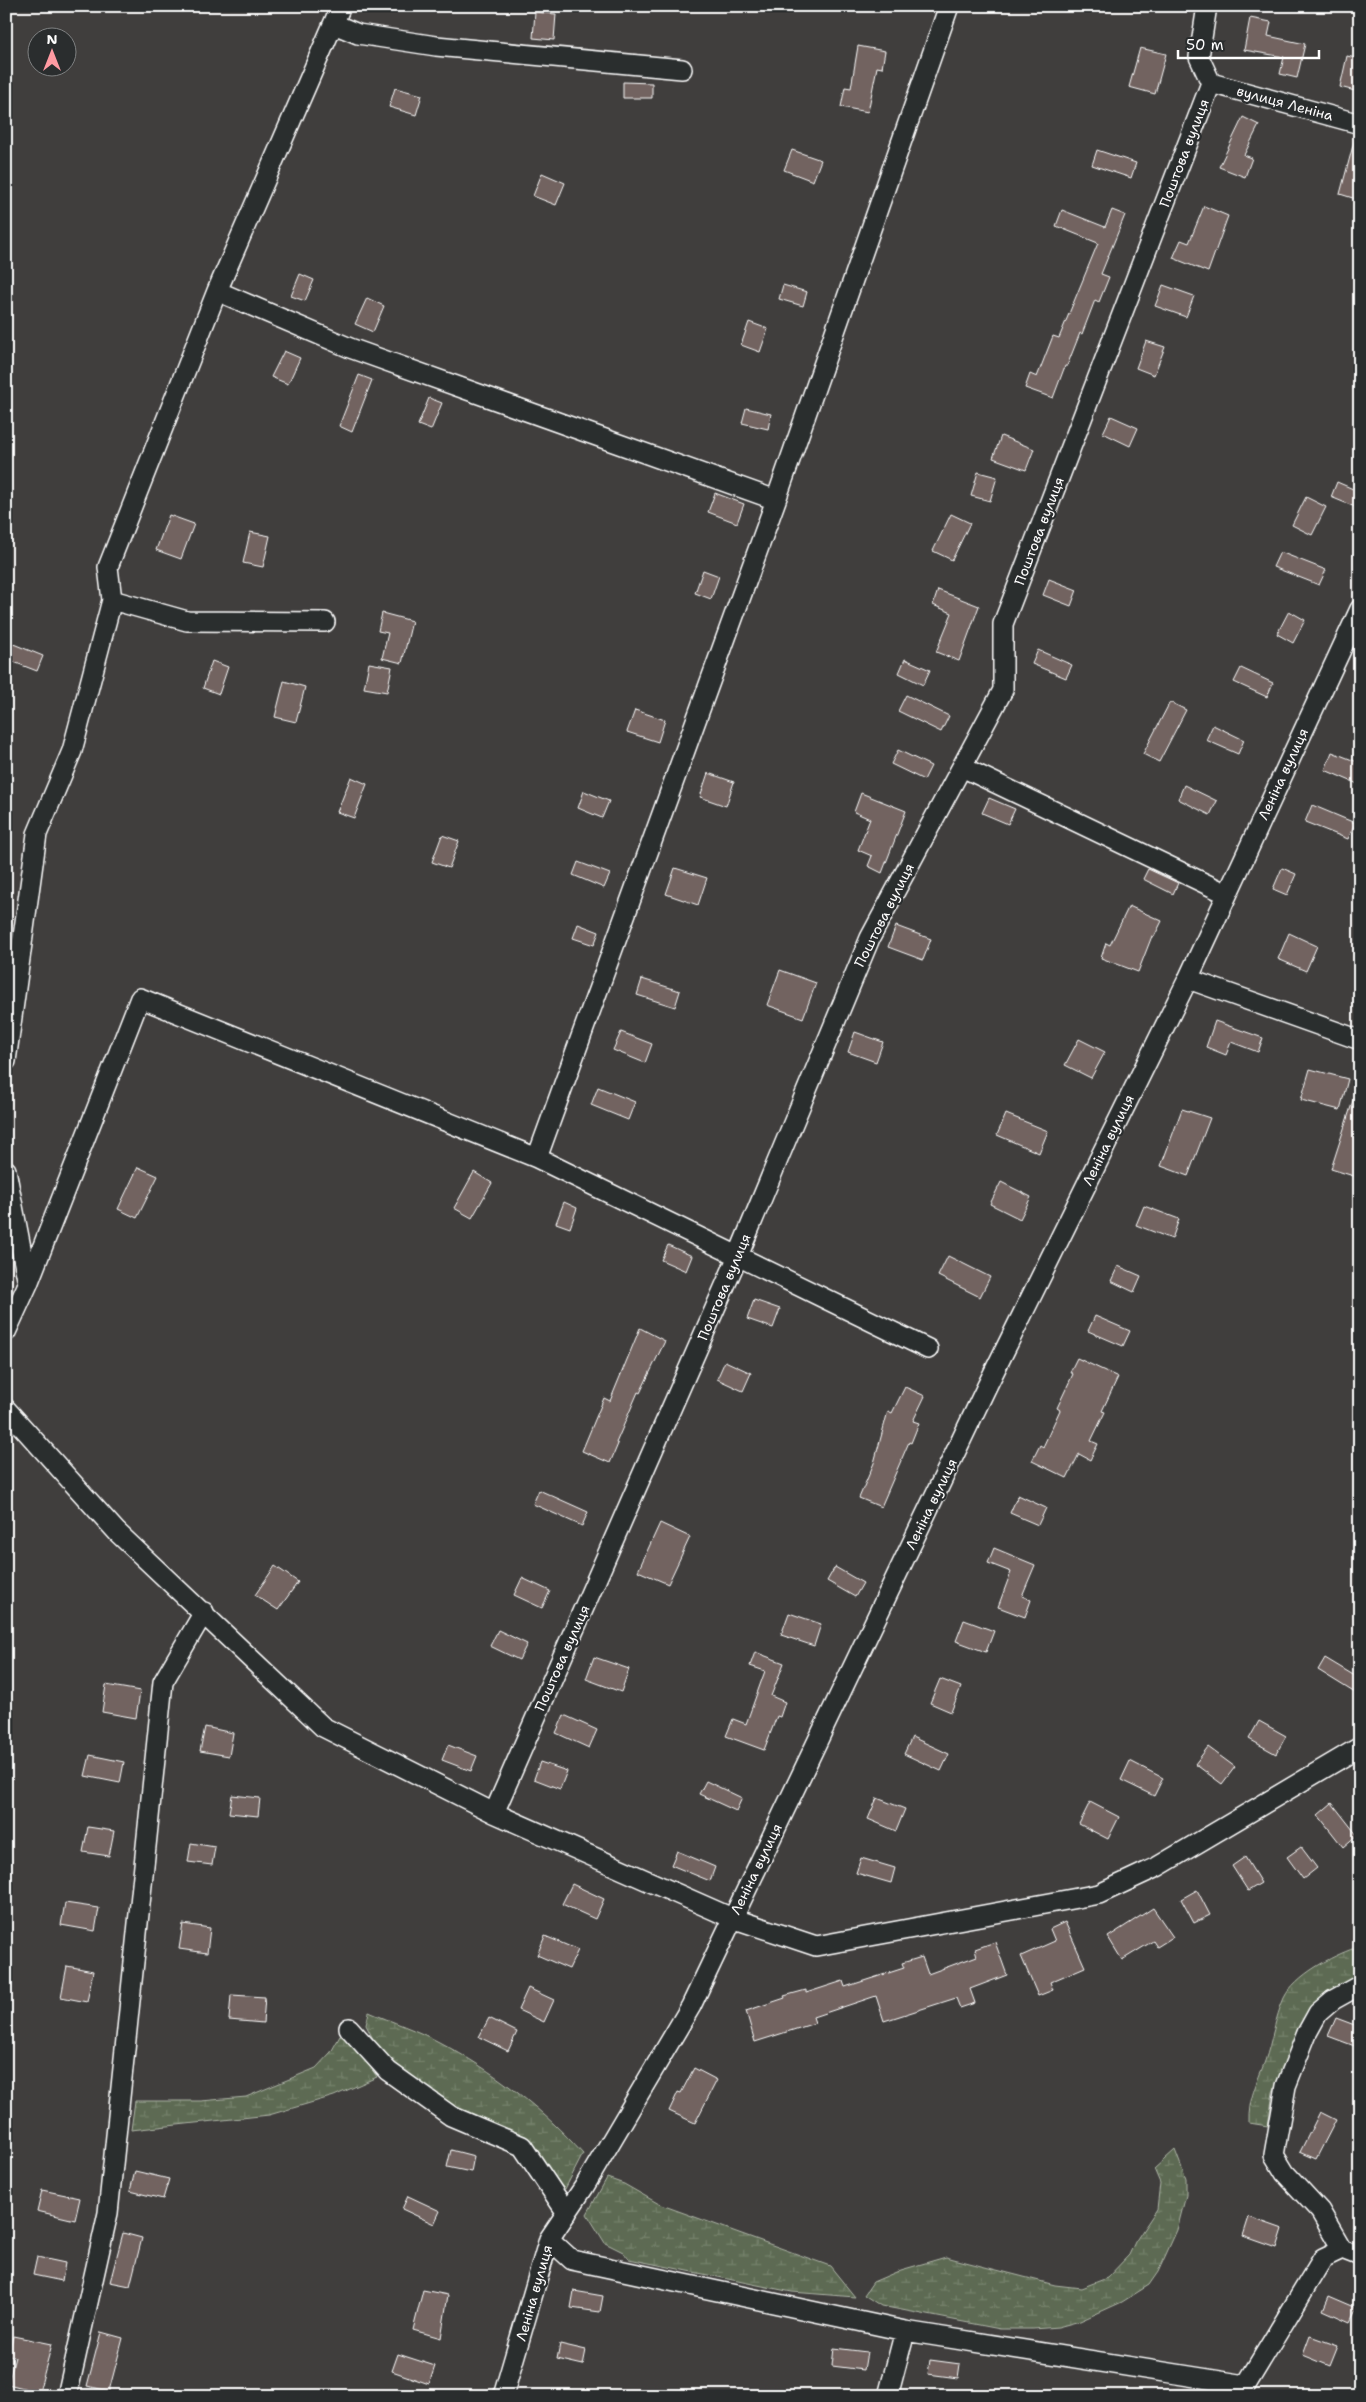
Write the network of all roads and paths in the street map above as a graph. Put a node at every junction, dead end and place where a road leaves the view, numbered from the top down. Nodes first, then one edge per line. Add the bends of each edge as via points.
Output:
1 (341, 6) edge
2 (949, 6) edge
3 (1207, 6) edge
4 (334, 24) junction
5 (682, 69) dead end
6 (1211, 83) junction
7 (1360, 124) edge
8 (217, 291) junction
9 (776, 500) junction
10 (112, 600) junction
11 (1360, 609) edge
12 (325, 622) dead end
13 (962, 767) junction
14 (1227, 894) junction
15 (1188, 979) junction
16 (1360, 1040) edge
17 (6, 1061) edge
18 (537, 1158) junction
19 (6, 1170) edge
20 (738, 1256) junction
21 (28, 1284) junction
22 (6, 1332) edge
23 (928, 1349) dead end
24 (6, 1409) edge
25 (204, 1612) junction
26 (1360, 1747) edge
27 (494, 1813) junction
28 (732, 1918) junction
29 (1360, 1985) edge
30 (349, 2028) dead end
31 (567, 2213) junction
32 (549, 2239) junction
33 (1342, 2249) junction
34 (1360, 2256) edge
35 (905, 2331) junction
36 (1243, 2390) edge
37 (67, 2396) edge
38 (503, 2396) edge
39 (888, 2396) edge

1 - 4 street
2 - 9 street
3 - 6 street, Поштова вулиця via 1199,57
4 - 5 street via 358,34 436,46
4 - 8 street
6 - 7 street, вулиця Леніна
6 - 13 street, Поштова вулиця via 1003,624 1003,690
8 - 9 street via 350,348
8 - 10 street via 108,567
9 - 18 street
10 - 12 street via 187,621
10 - 17 street via 72,751 37,834
11 - 14 street, Леніна вулиця
13 - 14 street
13 - 20 street, Поштова вулиця via 870,938
14 - 15 street, Леніна вулиця
15 - 16 street
15 - 28 street, Леніна вулиця via 987,1386
18 - 20 street
18 - 21 street via 140,998
19 - 21 street
20 - 23 street
20 - 27 street, Поштова вулиця
21 - 22 street
24 - 25 street via 117,1532
25 - 27 street via 323,1727
25 - 37 street via 163,1682 108,2213
26 - 28 street via 1157,1867 1099,1894 816,1946
27 - 28 street
28 - 31 street, Леніна вулиця via 691,2006
29 - 33 street via 1318,2013 1307,2033 1286,2086 1274,2155 1285,2173 1320,2212
30 - 31 street via 388,2071 450,2116 522,2146
31 - 32 street, Леніна вулиця
32 - 35 street via 572,2260
32 - 38 street, Леніна вулиця
33 - 34 street
33 - 36 street via 1323,2258
35 - 36 street
35 - 39 street

